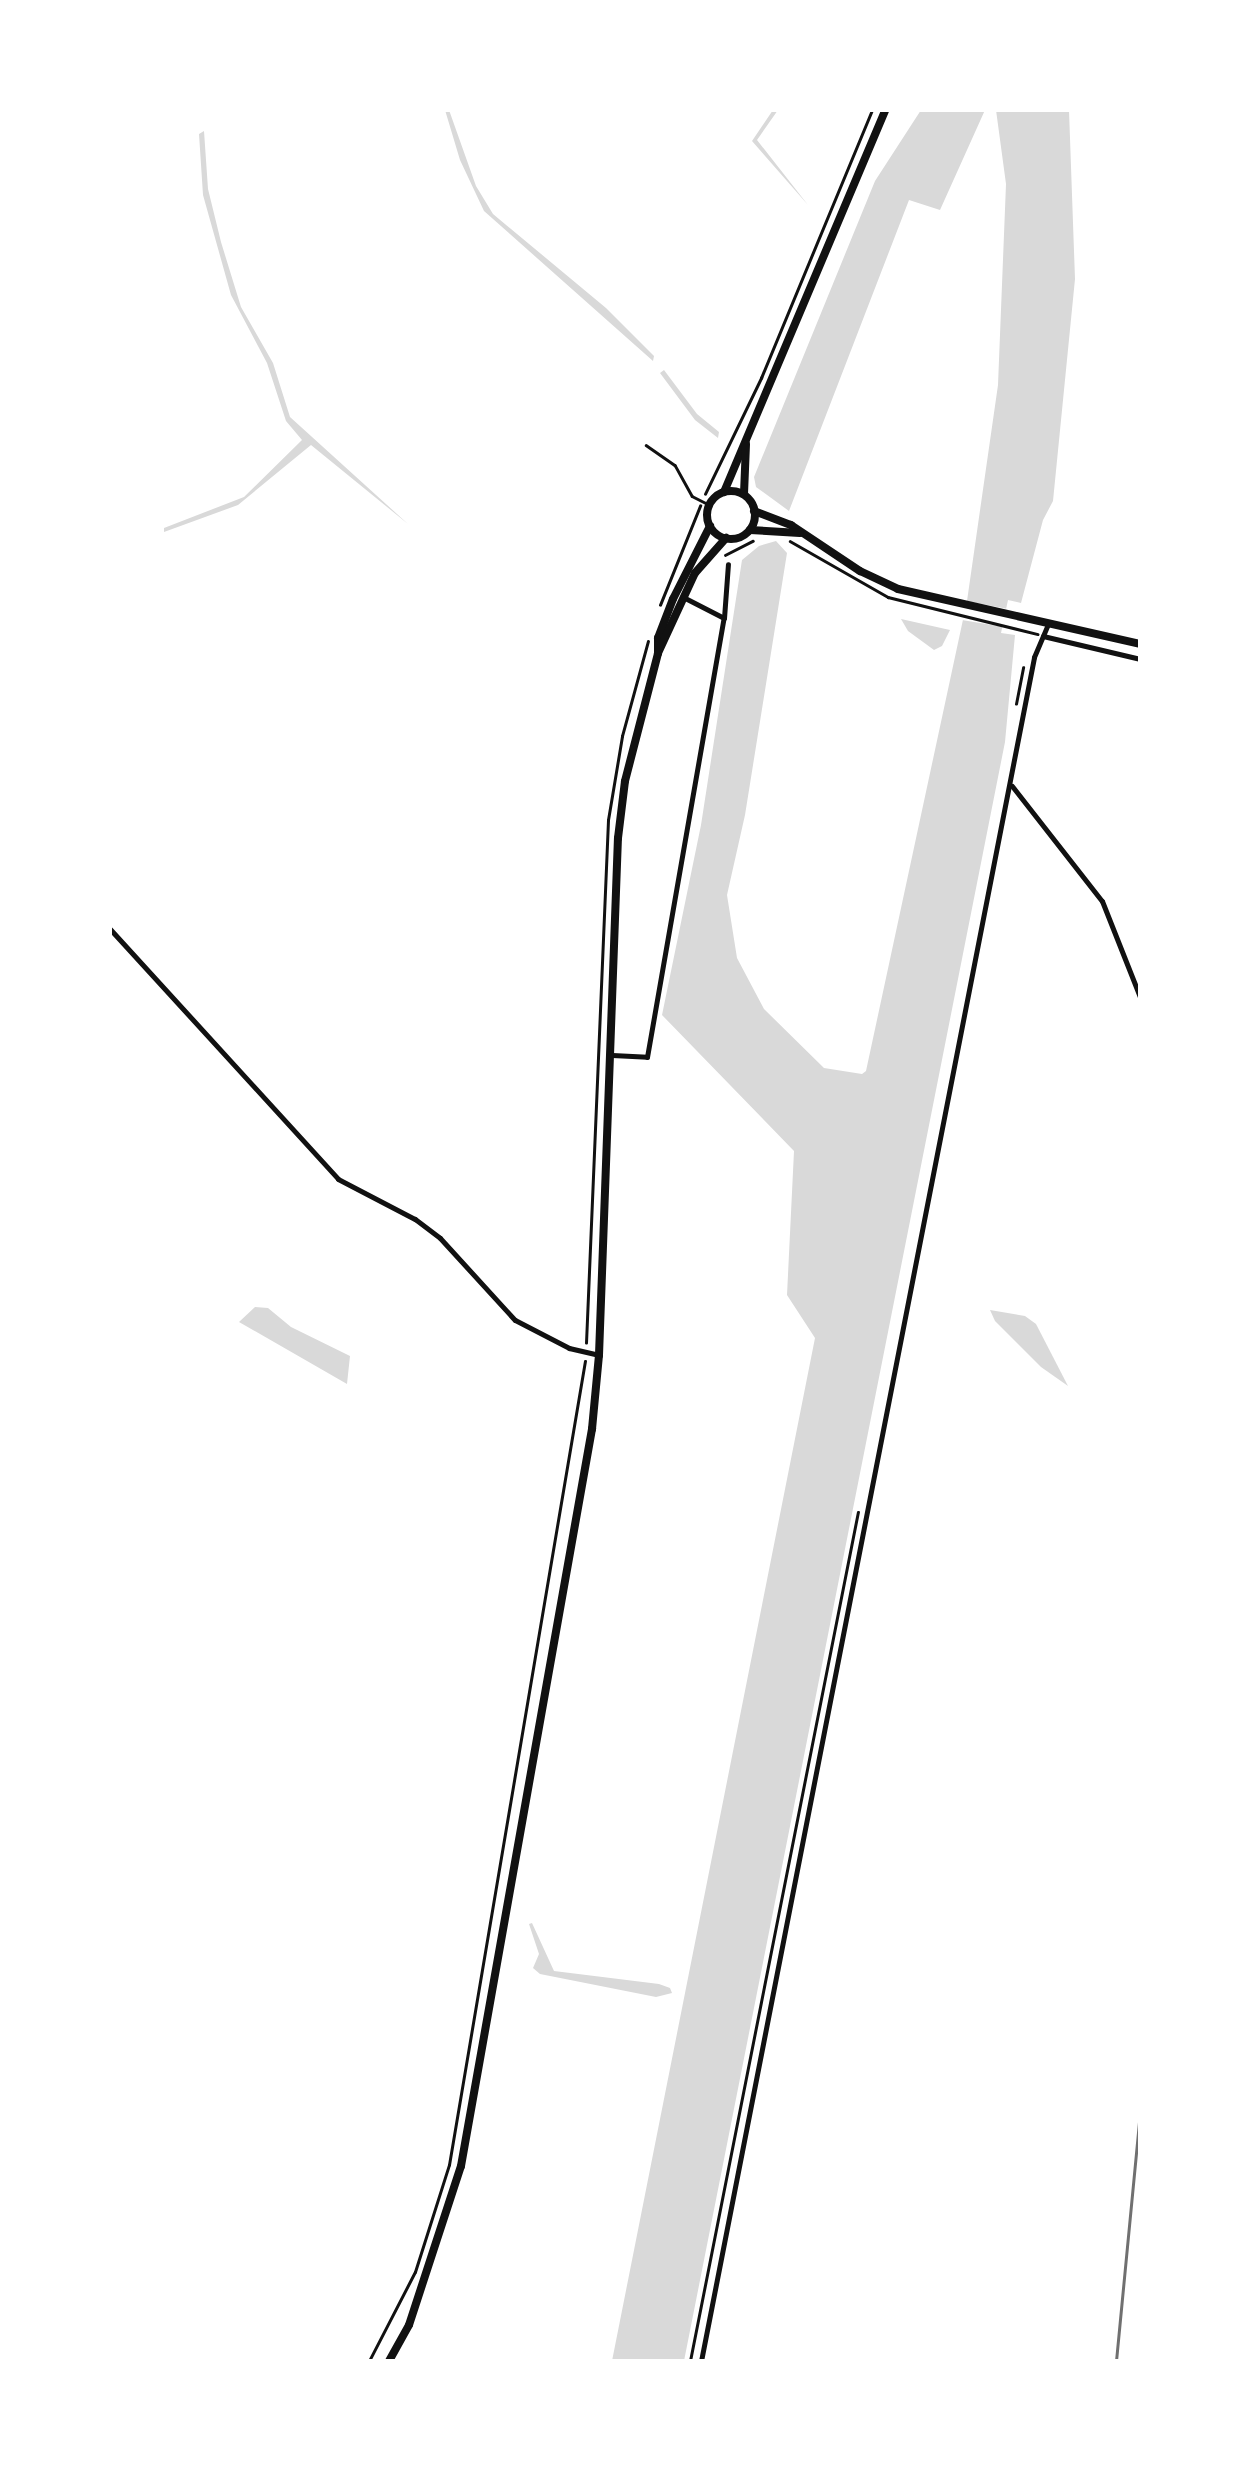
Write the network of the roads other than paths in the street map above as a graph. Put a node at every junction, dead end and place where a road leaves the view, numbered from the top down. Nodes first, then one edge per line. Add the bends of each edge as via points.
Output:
1 (885, 110) edge
2 (747, 439) junction
3 (646, 445) dead end
4 (724, 492) junction
5 (744, 495) junction
6 (706, 503) junction
7 (754, 511) junction
8 (710, 526) junction
9 (749, 530) junction
10 (800, 533) junction
11 (726, 538) junction
12 (728, 564) dead end
13 (682, 597) junction
14 (724, 618) junction
15 (1048, 624) junction
16 (1043, 636) junction
17 (1140, 644) edge
18 (658, 652) junction
19 (1140, 659) edge
20 (1012, 786) junction
21 (110, 929) edge
22 (1140, 997) edge
23 (612, 1056) junction
24 (600, 1355) junction
25 (389, 2361) edge
26 (700, 2361) edge

1 - 2 main road
2 - 4 main road
2 - 5 main road
3 - 6 lane via 675,465 688,492
4 - 5 main road
4 - 6 main road
5 - 7 main road
6 - 8 main road
7 - 9 main road
7 - 10 main road
8 - 11 main road
8 - 18 main road via 673,599
9 - 10 main road
9 - 11 main road
10 - 15 main road via 886,584 964,612
11 - 13 main road
12 - 14 street
13 - 14 street
13 - 18 main road
14 - 23 street via 647,1057
15 - 16 street
15 - 17 main road
16 - 19 street
16 - 20 street
18 - 23 main road via 634,735 618,838
20 - 22 street via 1097,893
20 - 26 street
21 - 24 street via 338,1180 416,1219 515,1320
23 - 24 main road
24 - 25 main road via 461,2166 409,2325

